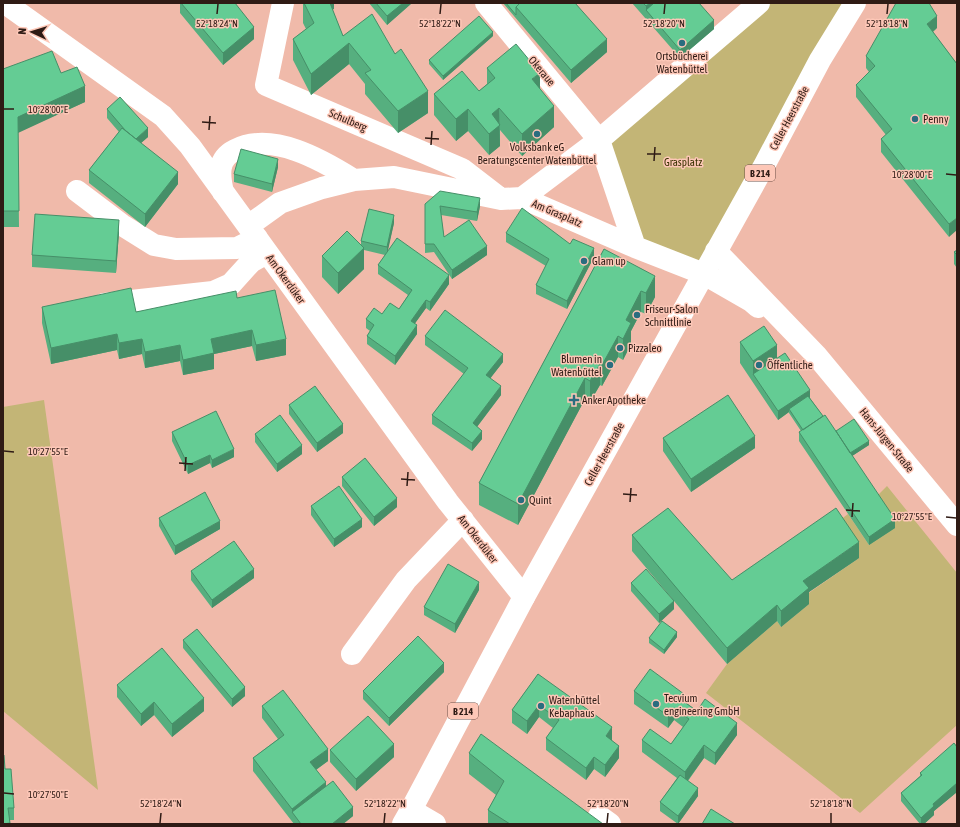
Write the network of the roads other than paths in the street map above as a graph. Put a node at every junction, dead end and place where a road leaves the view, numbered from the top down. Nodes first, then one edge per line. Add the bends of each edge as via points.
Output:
1 (5, 3) edge
2 (284, 3) edge
3 (486, 3) edge
4 (759, 3) edge
5 (855, 3) edge
6 (599, 140) junction
7 (354, 180) junction
8 (77, 190) dead end
9 (223, 192) junction
10 (512, 198) junction
11 (257, 239) junction
12 (635, 246) junction
13 (716, 252) junction
14 (704, 274) junction
15 (97, 305) edge
16 (816, 355) junction
17 (463, 520) junction
18 (957, 525) edge
19 (524, 598) junction
20 (352, 654) dead end
21 (407, 817) edge
22 (435, 824) edge

1 - 9 street, Am Okerdüker via 163,116 190,146
2 - 10 street, Schulberg via 266,85 462,169
3 - 6 street, Okeraue
4 - 6 street, Am Grasplatz
5 - 13 street, Celler Heerstraße / B 214 via 820,60
6 - 10 street, Am Grasplatz
6 - 12 street
7 - 9 street via 329,164 297,151 277,144 260,143 244,145 229,153 221,164
7 - 10 street via 394,177
7 - 11 street via 280,203
8 - 11 street via 122,225 154,245 176,249 237,248
9 - 11 street, Am Okerdüker
10 - 12 street, Am Grasplatz
11 - 15 street via 251,262 231,284 213,292
11 - 17 street, Am Okerdüker
12 - 14 street, Am Grasplatz
13 - 14 street, Celler Heerstraße / B 214
13 - 16 street, Hans-Jürgen-Straße
14 - 16 street, Hans-Jürgen-Straße via 751,302
14 - 19 street, Celler Heerstraße / B 214
16 - 18 street, Hans-Jürgen-Straße
17 - 19 street, Am Okerdüker
17 - 20 street via 406,580
19 - 21 street, Celler Heerstraße / B 214
21 - 22 street

